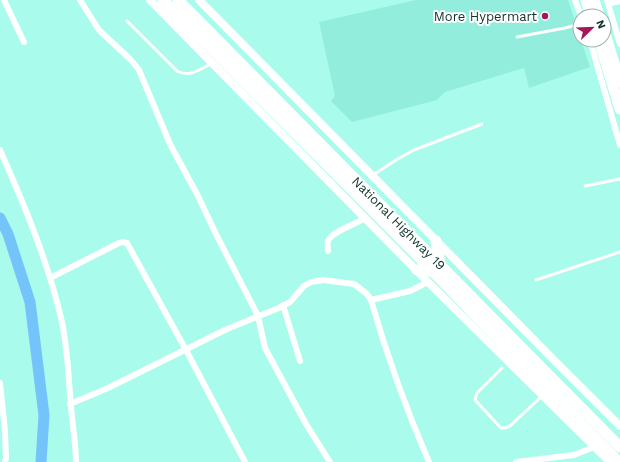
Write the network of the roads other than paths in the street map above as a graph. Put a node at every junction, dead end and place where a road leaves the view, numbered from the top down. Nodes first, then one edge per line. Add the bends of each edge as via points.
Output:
1 (4, 0) edge
2 (80, 0) edge
3 (150, 0) edge
4 (162, 0) edge
5 (178, 0) edge
6 (199, 0) edge
7 (620, 1) edge
8 (608, 2) edge
9 (127, 21) dead end
10 (572, 26) edge
11 (517, 37) dead end
12 (24, 42) dead end
13 (620, 44) edge
14 (592, 48) edge
15 (601, 48) edge
16 (609, 48) edge
17 (212, 63) junction
18 (620, 82) edge
19 (620, 109) edge
20 (482, 124) dead end
21 (620, 145) edge
22 (0, 150) edge
23 (372, 176) junction
24 (620, 179) edge
25 (585, 186) dead end
26 (366, 218) junction
27 (436, 241) junction
28 (328, 251) dead end
29 (620, 252) edge
30 (416, 270) joint
31 (434, 272) junction
32 (50, 278) junction
33 (536, 280) dead end
34 (371, 300) junction
35 (283, 306) junction
36 (258, 316) junction
37 (186, 350) junction
38 (300, 361) dead end
39 (502, 368) dead end
40 (0, 383) edge
41 (543, 395) junction
42 (70, 404) junction
43 (620, 426) edge
44 (594, 447) junction
45 (620, 447) edge
46 (5, 462) edge
47 (76, 462) edge
48 (245, 462) edge
49 (330, 462) edge
50 (429, 462) edge
51 (516, 462) edge
52 (610, 462) edge
53 (619, 462) edge

1 - 12 street
2 - 36 street via 99,30 139,70 170,144
3 - 17 main road
4 - 31 highway
5 - 31 highway, National Highway 19
6 - 23 main road
7 - 8 street
8 - 13 street
9 - 17 lane via 182,74
10 - 11 lane
14 - 21 street
15 - 19 highway
16 - 18 highway
17 - 26 main road
20 - 23 lane via 414,150
22 - 32 street via 28,215
23 - 27 main road
24 - 25 lane
26 - 28 street via 330,237
26 - 30 main road
27 - 31 highway
27 - 43 main road
29 - 33 lane
30 - 31 highway
31 - 34 street via 410,291
31 - 41 main road
31 - 45 highway, National Highway 19 via 521,348
31 - 53 highway
32 - 37 street via 119,243 127,243
32 - 42 street via 67,346
34 - 35 street via 368,294 354,284 323,280 307,283
34 - 50 street via 395,376
35 - 36 street
35 - 38 street
36 - 37 street via 227,328
36 - 49 street via 265,348 306,424
37 - 42 street
37 - 48 street
39 - 41 lane via 477,393 476,400 501,428 510,426
40 - 46 street
41 - 44 main road
42 - 47 street
44 - 51 street via 574,455
44 - 52 main road

